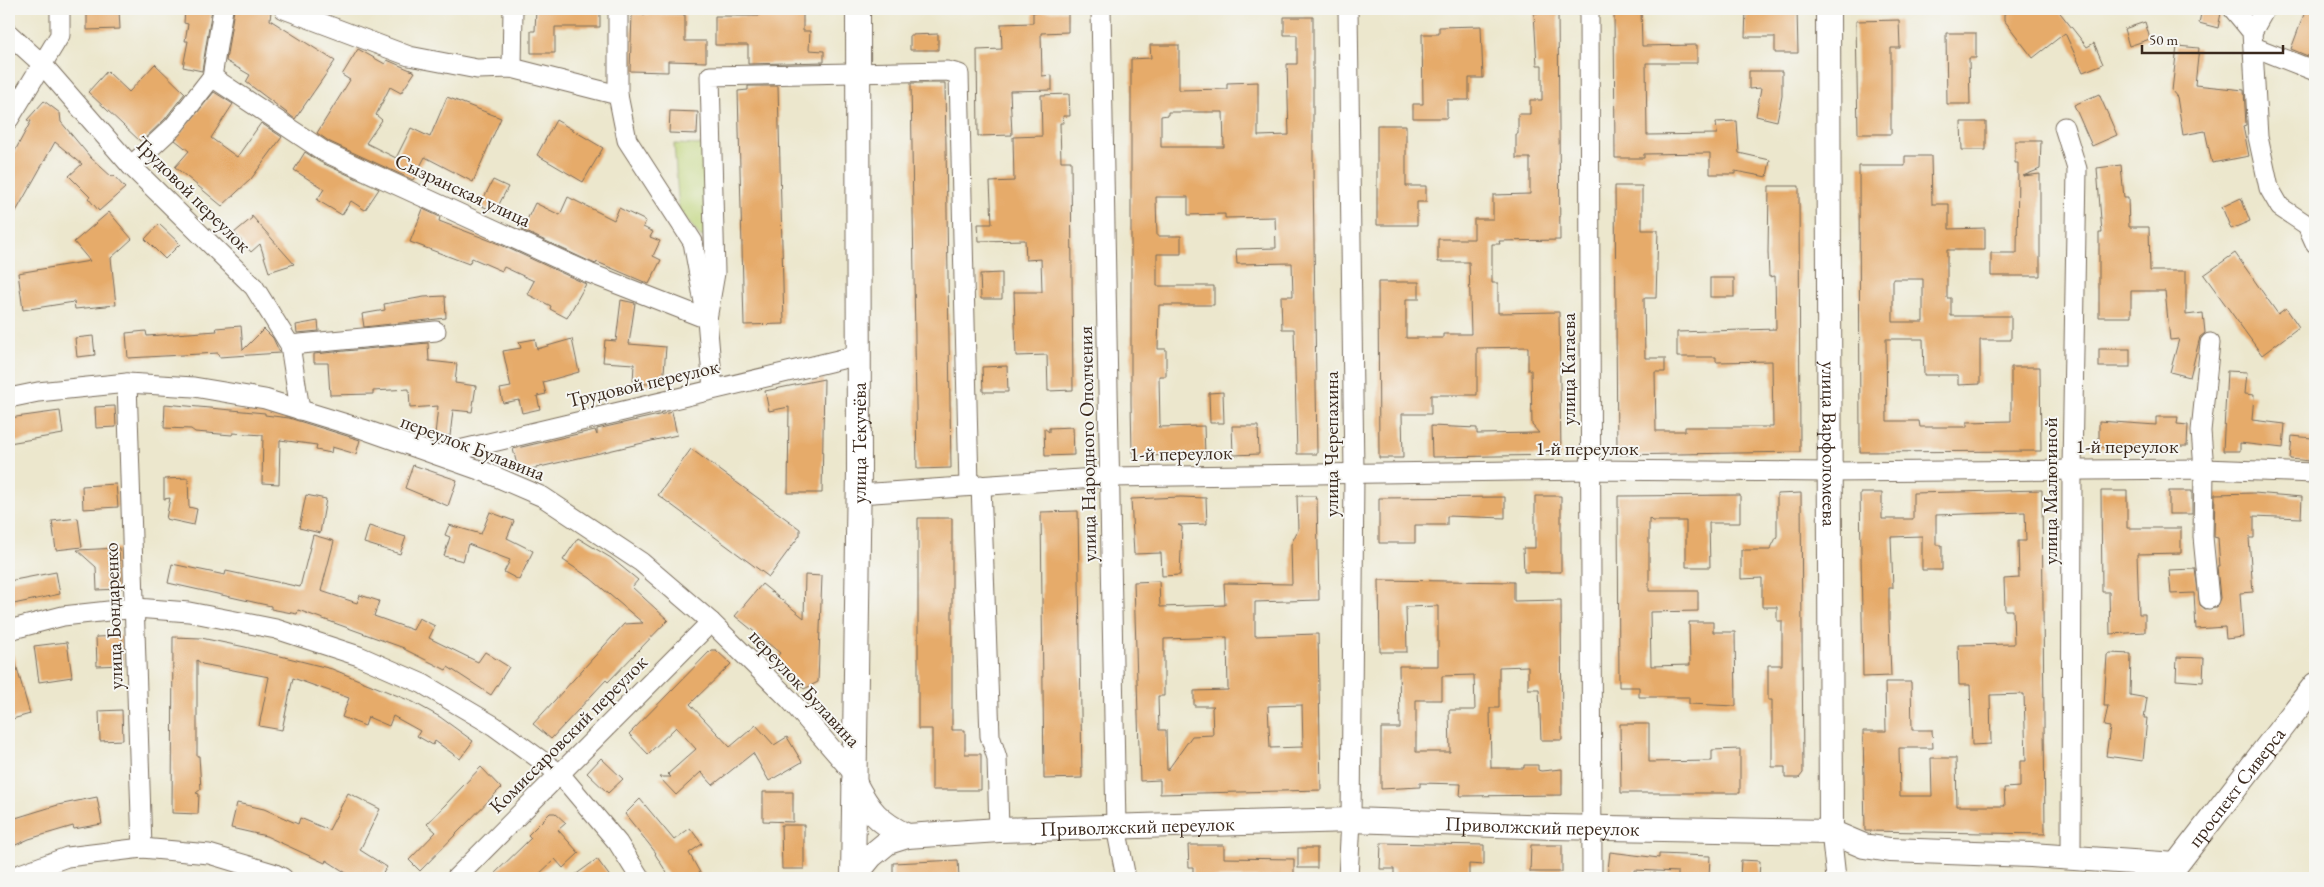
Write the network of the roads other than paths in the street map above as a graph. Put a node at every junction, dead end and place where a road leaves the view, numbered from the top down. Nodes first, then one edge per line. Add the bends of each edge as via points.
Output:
1 (60, 9) edge
2 (223, 9) edge
3 (284, 9) edge
4 (513, 9) edge
5 (618, 9) edge
6 (858, 9) edge
7 (1101, 9) edge
8 (1348, 9) edge
9 (1589, 9) edge
10 (1828, 9) edge
11 (2233, 9) edge
12 (2265, 9) edge
13 (9, 34) edge
14 (2253, 39) junction
15 (42, 64) junction
16 (512, 68) junction
17 (2315, 71) edge
18 (858, 72) junction
19 (212, 76) junction
20 (618, 95) junction
21 (9, 119) edge
22 (2064, 127) dead end
23 (131, 166) junction
24 (2311, 221) edge
25 (2315, 243) edge
26 (708, 319) junction
27 (436, 331) dead end
28 (2210, 343) dead end
29 (290, 345) junction
30 (859, 356) junction
31 (128, 383) junction
32 (713, 389) junction
33 (9, 398) edge
34 (300, 410) junction
35 (438, 455) junction
36 (2072, 469) junction
37 (2204, 469) junction
38 (1590, 470) junction
39 (1830, 472) junction
40 (1354, 473) junction
41 (2315, 473) edge
42 (1110, 477) junction
43 (975, 486) junction
44 (859, 494) junction
45 (2209, 599) dead end
46 (136, 608) junction
47 (711, 622) junction
48 (9, 630) edge
49 (2315, 685) edge
50 (560, 774) junction
51 (853, 777) junction
52 (1351, 820) junction
53 (1116, 827) junction
54 (1591, 827) junction
55 (999, 830) junction
56 (1832, 832) junction
57 (907, 836) junction
58 (142, 848) junction
59 (2071, 858) junction
60 (2170, 871) edge
61 (9, 878) edge
62 (283, 878) edge
63 (456, 878) edge
64 (640, 878) edge
65 (853, 878) edge
66 (1126, 878) edge
67 (1348, 878) edge
68 (1592, 878) edge
69 (1836, 878) edge

1 - 15 street via 60,35
2 - 19 street
3 - 16 street via 409,56 478,69
4 - 16 street
5 - 20 street
6 - 18 main road, улица Текучёва
7 - 42 street, улица Народного Ополчения
8 - 40 street, улица Черепахина
9 - 38 street, улица Катаева
10 - 39 main road, улица Варфоломеева
11 - 14 street
12 - 14 street
13 - 15 street, Трудовой переулок
14 - 17 street
14 - 24 street via 2258,137 2269,188 2280,208
15 - 21 street
15 - 23 street, Трудовой переулок
16 - 20 street
18 - 26 street via 710,76 715,274
18 - 30 main road, улица Текучёва
18 - 43 street via 947,71 959,74
19 - 23 street via 173,127
19 - 26 street, Сызранская улица via 325,152 589,272
20 - 26 street via 627,140 693,242
22 - 36 street, улица Малюгиной via 2077,169
23 - 29 street, Трудовой переулок via 254,287
24 - 25 street
26 - 32 street
27 - 29 street
28 - 37 street via 2201,431
29 - 34 street, Трудовой переулок
30 - 32 street, Трудовой переулок
30 - 44 main road, улица Текучёва
31 - 33 street, переулок Булавина
31 - 34 street, переулок Булавина via 194,387 265,399
31 - 46 street, улица Бондаренко
32 - 35 street, Трудовой переулок
34 - 35 street, переулок Булавина
35 - 47 street, переулок Булавина via 543,497 641,562
36 - 37 street, 1-й переулок
36 - 39 street, 1-й переулок
36 - 59 street, улица Малюгиной
37 - 41 street, 1-й переулок
37 - 45 street via 2203,537
38 - 39 street, 1-й переулок
38 - 40 street, 1-й переулок
38 - 54 street, улица Катаева
39 - 56 main road, улица Варфоломеева
40 - 42 street, 1-й переулок
40 - 52 street, улица Черепахина
42 - 43 street, 1-й переулок
42 - 53 street, улица Народного Ополчения
43 - 44 street, 1-й переулок
43 - 55 street via 990,736 997,758
44 - 51 main road, улица Текучёва
46 - 48 street via 63,616
46 - 50 street via 188,612 276,629 359,656 424,684 486,721
46 - 58 street, улица Бондаренко
47 - 50 street, Комиссаровский переулок
47 - 51 street, переулок Булавина via 789,700
49 - 60 main road, проспект Сиверса
50 - 63 street, Комиссаровский переулок
50 - 64 street via 618,843
51 - 57 main road via 864,803 876,818
51 - 65 main road, улица Текучёва
52 - 53 main road, Приволжский переулок
52 - 54 main road, Приволжский переулок
52 - 67 street, улица Черепахина
53 - 55 main road, Приволжский переулок
53 - 66 street, улица Народного Ополчения
54 - 56 main road, Приволжский переулок
54 - 68 street, улица Катаева
55 - 57 main road, Приволжский переулок
56 - 59 main road, Приволжский переулок via 1864,846 1890,850
56 - 69 street, улица Варфоломеева
57 - 65 main road, Приволжский переулок via 888,842
58 - 61 street via 67,858
58 - 62 street via 209,854
59 - 60 main road, Приволжский переулок

